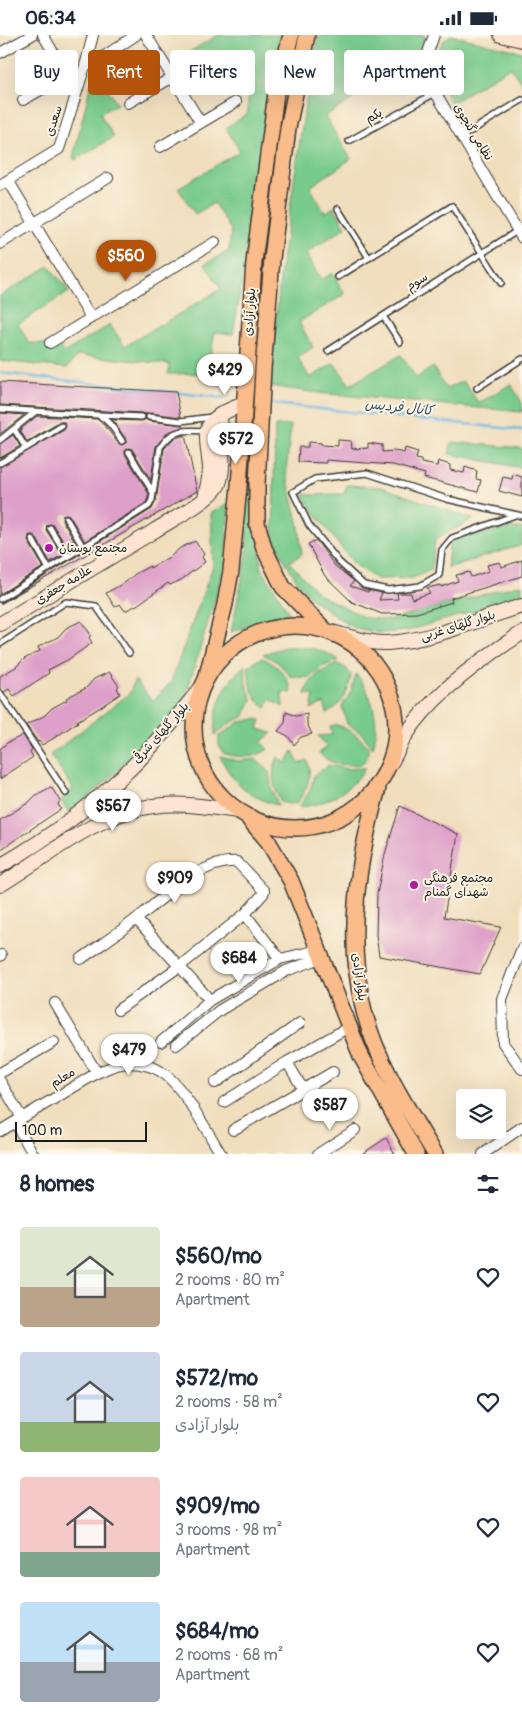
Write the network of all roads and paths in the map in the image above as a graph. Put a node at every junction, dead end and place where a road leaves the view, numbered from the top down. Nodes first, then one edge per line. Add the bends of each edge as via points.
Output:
1 (32, 35) edge
2 (43, 35) edge
3 (136, 35) edge
4 (146, 35) edge
5 (290, 35) edge
6 (434, 35) edge
7 (501, 35) edge
8 (92, 37) edge
9 (307, 38) edge
10 (522, 41) edge
11 (102, 50) edge
12 (114, 50) edge
13 (429, 50) edge
14 (0, 53) edge
15 (88, 64) edge
16 (85, 66) junction
17 (170, 74) edge
18 (170, 78) edge
19 (183, 95) edge
20 (431, 95) edge
21 (436, 95) edge
22 (23, 100) dead end
23 (522, 100) edge
24 (236, 102) dead end
25 (128, 103) dead end
26 (200, 123) junction
27 (461, 137) junction
28 (349, 141) dead end
29 (160, 147) dead end
30 (108, 177) dead end
31 (4, 183) edge
32 (338, 209) dead end
33 (33, 222) junction
34 (520, 235) edge
35 (215, 242) dead end
36 (0, 244) edge
37 (482, 253) junction
38 (368, 258) junction
39 (338, 277) dead end
40 (501, 283) dead end
41 (383, 315) junction
42 (91, 318) junction
43 (400, 342) dead end
44 (50, 343) dead end
45 (328, 351) dead end
46 (522, 359) edge
47 (477, 388) dead end
48 (244, 404) junction
49 (0, 409) edge
50 (36, 412) junction
51 (98, 415) junction
52 (220, 416) junction
53 (142, 417) dead end
54 (149, 417) dead end
55 (62, 426) dead end
56 (14, 429) junction
57 (208, 431) junction
58 (0, 440) edge
59 (122, 441) dead end
60 (26, 448) junction
61 (129, 452) dead end
62 (0, 463) edge
63 (152, 492) junction
64 (205, 498) junction
65 (515, 515) junction
66 (522, 516) edge
67 (66, 518) dead end
68 (50, 528) dead end
69 (32, 539) dead end
70 (83, 547) junction
71 (68, 557) junction
72 (48, 569) junction
73 (0, 599) edge
74 (522, 606) edge
75 (0, 624) edge
76 (330, 632) junction
77 (522, 633) edge
78 (0, 644) edge
79 (129, 653) dead end
80 (204, 683) junction
81 (0, 693) edge
82 (389, 766) junction
83 (379, 785) junction
84 (66, 793) dead end
85 (242, 813) junction
86 (0, 866) edge
87 (0, 885) edge
88 (245, 914) junction
89 (136, 919) junction
90 (522, 948) edge
91 (319, 954) junction
92 (81, 959) dead end
93 (280, 959) junction
94 (180, 966) junction
95 (210, 1000) junction
96 (55, 1003) dead end
97 (118, 1010) dead end
98 (300, 1023) dead end
99 (349, 1027) junction
100 (54, 1042) dead end
101 (161, 1042) dead end
102 (176, 1045) dead end
103 (287, 1062) junction
104 (522, 1069) edge
105 (333, 1072) dead end
106 (0, 1073) edge
107 (98, 1073) junction
108 (0, 1081) edge
109 (215, 1083) dead end
110 (304, 1089) junction
111 (224, 1102) dead end
112 (18, 1120) junction
113 (522, 1127) edge
114 (355, 1130) dead end
115 (0, 1131) edge
116 (233, 1131) dead end
117 (33, 1154) edge
118 (221, 1154) edge
119 (318, 1154) edge
120 (416, 1154) edge
121 (435, 1154) edge
122 (483, 1154) edge

1 - 14 street
2 - 22 street via 59,62 60,79
3 - 12 street
4 - 17 street
5 - 48 main road, بلوار آزادی via 276,93 263,185
6 - 13 street, نظامی گنجوی
7 - 10 main road
8 - 11 street
8 - 16 street, سعدی
9 - 76 main road, بلوار آزادی via 288,128 272,259 263,369 257,523 264,548 283,587
15 - 16 street
16 - 31 street, سعدی via 59,149
18 - 25 street
19 - 26 street
20 - 28 lane, یکم
21 - 27 street, نظامی گنجوی
23 - 27 lane
24 - 26 street
26 - 29 street
27 - 34 street, نظامی گنجوی
30 - 33 street
31 - 33 street
32 - 38 lane
33 - 36 street
33 - 42 street
34 - 37 lane, سوم
35 - 42 street
37 - 38 lane via 452,207
37 - 40 lane
37 - 41 lane, سوم
38 - 39 lane
41 - 43 lane
41 - 45 lane, سوم
42 - 44 street
46 - 47 lane
48 - 52 main road
48 - 80 main road, بلوار آزادی via 231,571
49 - 50 lane
50 - 51 lane
50 - 56 lane
51 - 53 lane
51 - 59 lane
52 - 54 lane via 181,421
52 - 57 main road
52 - 64 main road, علامه جعفری via 221,477 218,487
55 - 60 lane
56 - 58 lane
56 - 60 lane
57 - 63 lane via 178,431 168,437 161,446
57 - 64 main road via 210,470
60 - 62 lane
61 - 63 lane
63 - 70 lane via 149,506
64 - 75 main road, علامه جعفری
65 - 65 lane via 447,499 367,473 315,479 293,492 309,525 338,562 364,585 388,590 420,586 439,575 442,550 452,538
65 - 66 lane
67 - 70 lane
68 - 71 lane
69 - 72 lane
70 - 71 lane
71 - 72 lane
72 - 73 lane
74 - 76 main road, بلوار گلهای غربی via 438,634 402,641 371,642
76 - 80 main road via 304,626 282,627 252,635 226,653
76 - 82 main road via 370,657 389,689 397,725
77 - 82 main road via 483,658 440,696 407,734
78 - 79 lane via 66,602 96,606
80 - 85 main road, بلوار آزادی via 194,719 196,751 214,789
80 - 86 main road, بلوار گلهای شرقی via 140,759 112,786 49,837
81 - 84 lane
82 - 83 main road
83 - 85 main road via 348,814 319,826 298,829 276,827
83 - 121 main road, بلوار آزادی via 358,875 354,911 357,973 364,1011 379,1052
85 - 87 main road via 166,805 126,812 89,828
85 - 91 main road, بلوار آزادی via 268,841 292,881
88 - 89 street via 264,891 234,861 205,869
88 - 93 street
88 - 94 street
89 - 92 street
89 - 94 street
90 - 104 street via 502,999 503,1043
91 - 93 street
91 - 99 main road, بلوار آزادی
91 - 102 street via 228,1005
93 - 95 street
94 - 95 street
94 - 97 street
95 - 101 street
96 - 107 street
98 - 109 street
99 - 103 street
99 - 120 main road, بلوار آزادی via 361,1056
100 - 106 street
103 - 110 street
103 - 111 street
105 - 110 street
107 - 112 street, معلم
107 - 118 street, معلم via 113,1065 131,1063 164,1073 190,1105
108 - 112 street
110 - 116 street
112 - 115 street, معلم
112 - 117 street
113 - 122 street
114 - 119 street

